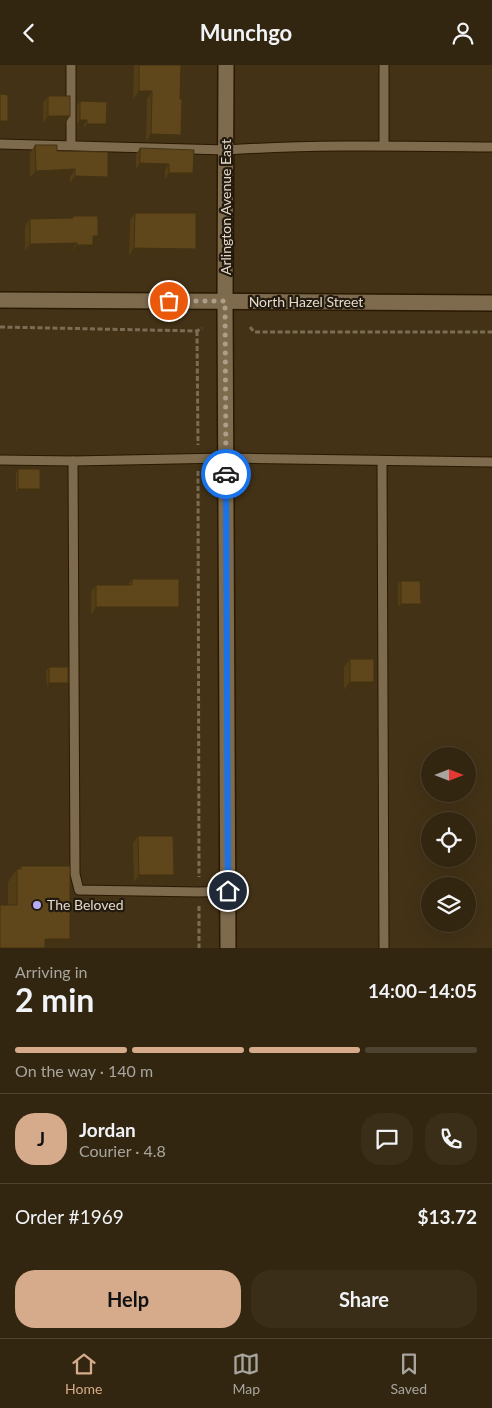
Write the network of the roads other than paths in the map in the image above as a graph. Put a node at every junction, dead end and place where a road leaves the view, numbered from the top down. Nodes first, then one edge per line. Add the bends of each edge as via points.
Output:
1 (71, 65) edge
2 (226, 65) edge
3 (384, 65) edge
4 (0, 143) edge
5 (71, 145) junction
6 (384, 145) junction
7 (492, 147) edge
8 (227, 151) junction
9 (0, 300) edge
10 (225, 301) junction
11 (492, 303) edge
12 (226, 458) junction
13 (0, 460) edge
14 (73, 461) junction
15 (382, 461) junction
16 (492, 462) edge
17 (228, 891) junction
18 (228, 948) edge
19 (384, 948) edge

1 - 5 lane
2 - 8 street, Arlington Avenue East
3 - 6 lane
4 - 5 lane
5 - 8 lane
6 - 7 lane
6 - 8 lane
8 - 10 street, Arlington Avenue East
9 - 10 street, North Hazel Street
10 - 11 street, North Hazel Street
10 - 12 street, Arlington Avenue East
12 - 14 lane
12 - 15 lane
12 - 17 street, Arlington Avenue East
13 - 14 lane
14 - 17 lane via 76,874 79,890
15 - 16 lane
15 - 19 lane
17 - 18 street, Arlington Avenue East

